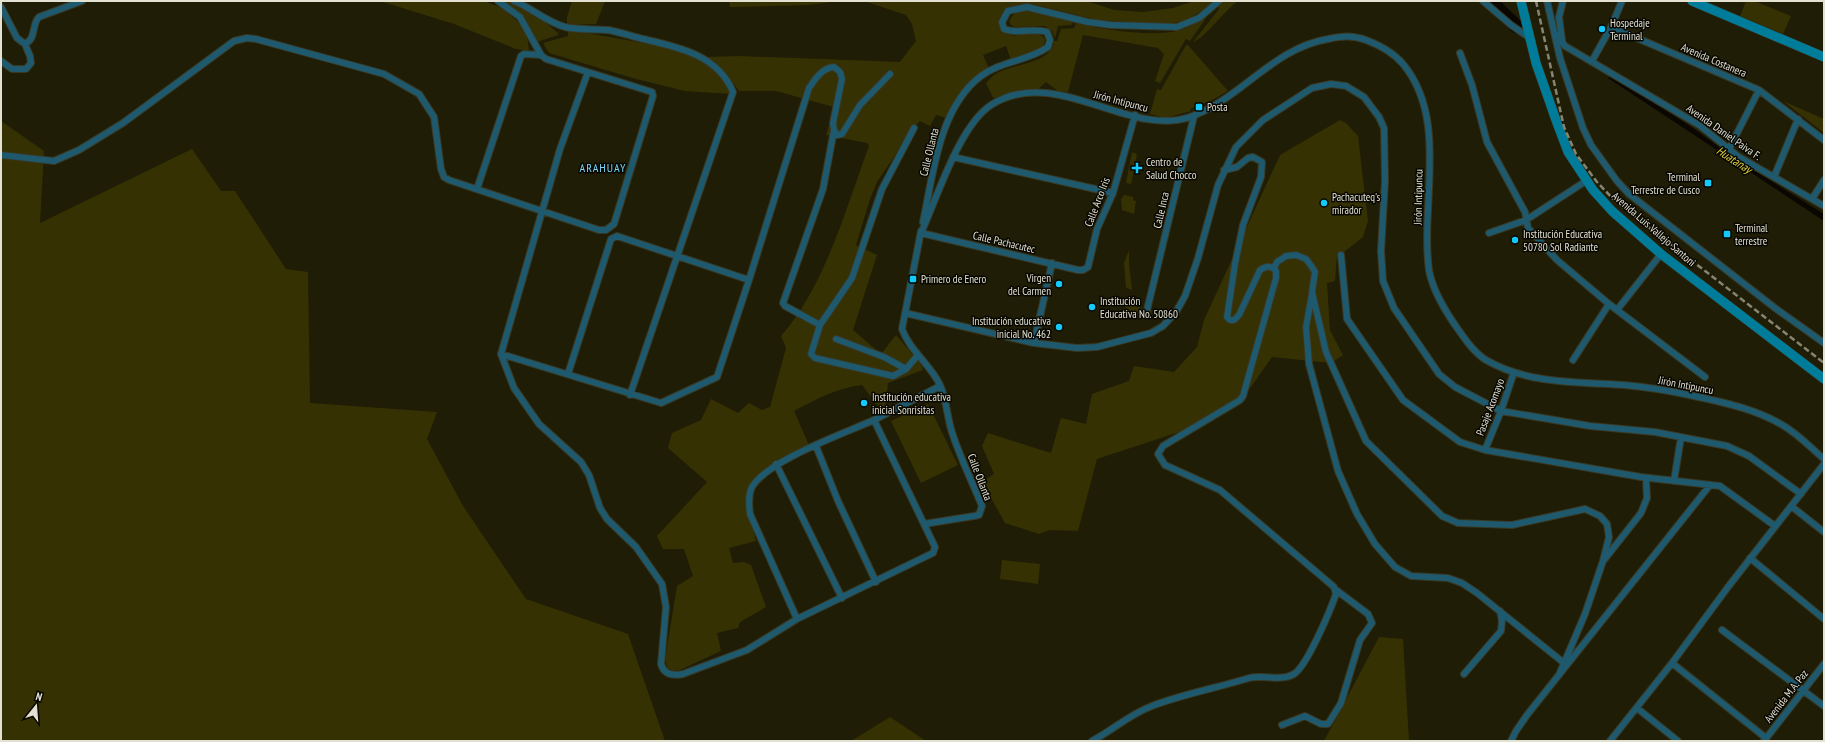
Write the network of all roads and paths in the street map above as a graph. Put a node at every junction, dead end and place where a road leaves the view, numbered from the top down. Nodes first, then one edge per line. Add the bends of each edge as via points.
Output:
1 (82, 1) edge
2 (498, 1) edge
3 (514, 1) edge
4 (1218, 1) edge
5 (1483, 1) edge
6 (1521, 1) edge
7 (1547, 1) edge
8 (1563, 1) edge
9 (1622, 1) edge
10 (1692, 1) edge
11 (1, 7) edge
12 (1611, 26) junction
13 (1553, 30) junction
14 (1530, 38) junction
15 (25, 44) junction
16 (1565, 46) junction
17 (1460, 53) dead end
18 (541, 54) junction
19 (1824, 57) edge
20 (1, 61) edge
21 (1592, 61) junction
22 (588, 72) junction
23 (890, 74) dead end
24 (1759, 90) junction
25 (1135, 116) junction
26 (1194, 116) junction
27 (1798, 119) junction
28 (914, 128) dead end
29 (834, 130) junction
30 (1824, 140) edge
31 (1729, 149) junction
32 (1, 155) edge
33 (953, 157) junction
34 (1224, 170) junction
35 (1774, 177) junction
36 (1824, 180) edge
37 (1586, 181) junction
38 (477, 189) junction
39 (1113, 193) junction
40 (1812, 199) junction
41 (1824, 206) edge
42 (543, 211) junction
43 (1526, 220) junction
44 (921, 233) junction
45 (1489, 233) dead end
46 (1661, 254) junction
47 (1341, 255) dead end
48 (677, 257) junction
49 (1052, 263) junction
50 (1274, 268) junction
51 (1083, 270) joint
52 (749, 280) junction
53 (1312, 292) junction
54 (1609, 304) junction
55 (1147, 310) dead end
56 (1617, 310) junction
57 (905, 313) junction
58 (820, 325) junction
59 (836, 339) dead end
60 (1034, 343) junction
61 (1824, 343) edge
62 (501, 354) junction
63 (918, 354) junction
64 (1573, 360) dead end
65 (906, 369) junction
66 (1514, 372) junction
67 (568, 374) junction
68 (1705, 377) dead end
69 (1824, 379) edge
70 (940, 386) junction
71 (630, 395) junction
72 (1501, 411) junction
73 (874, 420) junction
74 (1681, 438) junction
75 (816, 446) junction
76 (1484, 450) junction
77 (1824, 459) edge
78 (776, 464) junction
79 (1824, 464) edge
80 (1646, 478) junction
81 (1674, 481) junction
82 (1710, 485) junction
83 (1801, 494) junction
84 (1791, 506) junction
85 (924, 524) junction
86 (1775, 526) junction
87 (1824, 532) edge
88 (1750, 558) junction
89 (1603, 561) junction
90 (876, 582) junction
91 (1336, 590) junction
92 (842, 598) junction
93 (1500, 611) junction
94 (797, 619) junction
95 (1824, 619) edge
96 (1722, 630) dead end
97 (1564, 663) junction
98 (1672, 663) junction
99 (1824, 664) edge
100 (1464, 674) dead end
101 (1559, 676) junction
102 (1804, 690) junction
103 (1824, 706) edge
104 (1637, 708) junction
105 (1282, 725) dead end
106 (1765, 740) edge
107 (1092, 741) edge
108 (1511, 741) edge
109 (1610, 741) edge
110 (1678, 741) edge

1 - 15 street via 39,17 35,21 32,38
2 - 18 street via 520,17
3 - 48 street via 531,8 550,22 565,27 608,30 681,49 705,60 728,80 733,92
4 - 44 street, Calle Ollanta via 1199,18 1176,27 1127,27 1103,24 1027,7 1008,11 1002,22 1004,29 1012,32 1038,29 1047,32 1050,40 1048,47 1040,53 981,76 957,105 941,140
5 - 14 street
6 - 14 street, Avenida Luis Vallejo Santoni
7 - 13 street
8 - 16 street via 1559,17 1561,38
9 - 12 street
10 - 19 street
11 - 15 street via 17,38
12 - 21 street
12 - 24 street, Avenida Costanera
13 - 16 street
13 - 61 street via 1584,128 1592,145 1617,181 1629,194
14 - 37 street, Avenida Luis Vallejo Santoni via 1536,63 1568,152
15 - 20 street via 31,63 26,69 12,69
16 - 21 street, Avenida Daniel Paiva F.
17 - 43 street via 1472,85 1487,142
18 - 22 street via 546,59
18 - 38 street via 521,56
21 - 31 street, Avenida Daniel Paiva F. via 1699,125
22 - 42 street via 560,149
22 - 42 street via 648,90 653,96 614,224 606,230 599,230
23 - 29 street via 860,105 842,134 837,134
24 - 27 street, Avenida Costanera
24 - 31 street
25 - 26 street, Jirón Intipuncu via 1170,122
25 - 33 street, Jirón Intipuncu via 1055,93 1015,96 991,106 976,119
25 - 39 street, Calle Arco Iris
26 - 55 street, Calle Inca
26 - 66 street, Jirón Intipuncu via 1212,107 1297,48 1323,40 1349,35 1360,38 1377,44 1402,62 1416,83 1426,110 1429,144 1427,248 1430,273 1444,308 1462,336 1485,360
27 - 30 street, Avenida Costanera
27 - 35 street
28 - 58 street via 882,189 852,278
29 - 52 street via 833,123 842,79 840,72 834,67 826,68 806,95
29 - 58 street via 823,189 783,299 785,306
31 - 35 street, Avenida Daniel Paiva F.
32 - 38 street via 54,161 67,156 123,123 234,41 247,38 384,74 407,86 419,94 434,117 444,177
33 - 39 street
33 - 44 street, Jirón Intipuncu
34 - 50 street via 1237,167 1253,157 1262,162 1263,167 1243,225 1226,314 1230,320 1239,315 1260,270
34 - 60 street via 1185,296 1176,312 1163,326 1151,332 1097,347 1077,348
34 - 72 street via 1236,147 1263,120 1298,96 1312,88 1331,84 1356,90 1379,116 1384,128 1385,181 1381,271 1388,296 1439,374 1455,387
35 - 40 street, Avenida Daniel Paiva F.
36 - 40 street
37 - 43 street
37 - 46 street, Avenida Luis Vallejo Santoni via 1612,211
38 - 42 street
39 - 51 street, Calle Arco Iris via 1097,230 1088,267
40 - 41 street, Avenida Daniel Paiva F.
42 - 62 street
43 - 45 street
43 - 54 street via 1528,228 1557,260
44 - 49 street, Calle Pachacutec
44 - 57 street, Calle Ollanta
46 - 56 street
46 - 69 street, Avenida Luis Vallejo Santoni
47 - 76 street via 1347,319 1403,400 1460,442
48 - 52 street
48 - 67 street via 616,236 611,239
48 - 71 street
49 - 51 street, Calle Pachacutec
49 - 60 street
50 - 53 street via 1276,262 1286,256 1296,255 1306,259 1315,272
50 - 91 street via 1276,278 1243,396 1163,446 1158,454 1165,465 1220,490
52 - 71 street via 717,377 661,403
53 - 89 street via 1326,352 1366,441 1416,492 1442,516 1458,523 1512,525 1585,509 1600,516 1607,524 1609,537
53 - 93 street via 1306,327 1309,364 1338,471 1374,544 1395,567 1411,576 1448,578 1462,583
54 - 56 street
54 - 64 street
56 - 68 street
57 - 60 street
57 - 63 street, Calle Ollanta via 902,329 906,339
58 - 65 street via 811,349 811,354 815,358 893,376
59 - 65 street via 884,357
62 - 67 street
62 - 94 street via 514,388 539,424 581,462 607,519 636,548 662,584 666,608 661,664 666,672 673,676 683,674 747,650
63 - 65 street
63 - 70 street, Calle Ollanta via 930,367
66 - 72 street, Pasaje Acomayo
66 - 77 street, Jirón Intipuncu via 1555,381 1666,390 1738,405 1756,411 1788,428
67 - 71 street
70 - 73 street
70 - 85 street, Calle Ollanta via 951,431 982,506 979,515
72 - 74 street via 1590,426 1655,432
72 - 76 street, Pasaje Acomayo
73 - 75 street
73 - 85 street
74 - 81 street
74 - 83 street via 1727,446 1749,456
75 - 78 street
75 - 90 street via 838,501
76 - 80 street
78 - 92 street
78 - 94 street via 760,477 751,490 749,509 756,531
79 - 83 street
80 - 81 street
80 - 89 street via 1647,498 1641,513
81 - 82 street
82 - 86 street via 1724,488
82 - 101 street
83 - 84 street
84 - 86 street
84 - 87 street
85 - 90 street via 935,547 933,554
86 - 88 street
88 - 95 street
88 - 98 street
89 - 97 street via 1586,614
90 - 92 street
91 - 105 street via 1368,614 1372,623 1360,640 1341,704 1328,724 1321,724 1305,716
91 - 107 street via 1310,652 1293,675 1250,678 1152,706 1130,716
92 - 94 street
93 - 97 street
93 - 100 street via 1501,631
96 - 102 street
97 - 101 street
98 - 104 street
98 - 106 street
99 - 102 street, Avenida M.A. Paz
101 - 108 street
102 - 103 street
102 - 106 street, Avenida M.A. Paz
104 - 109 street
104 - 110 street

